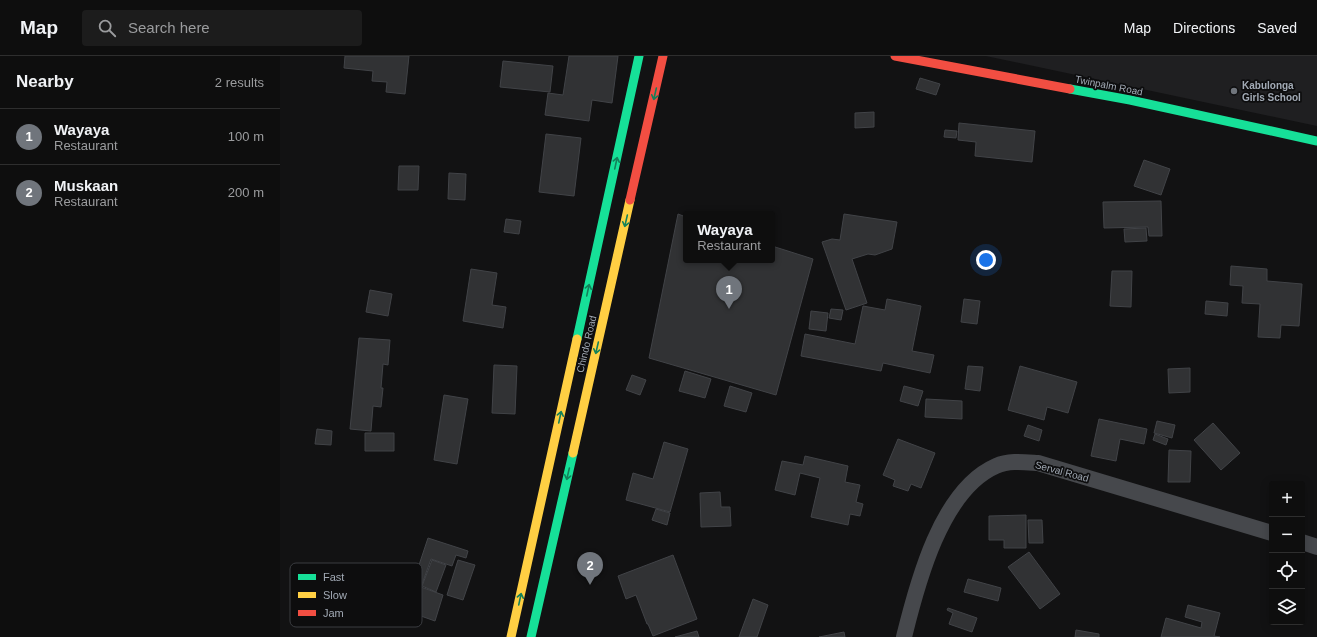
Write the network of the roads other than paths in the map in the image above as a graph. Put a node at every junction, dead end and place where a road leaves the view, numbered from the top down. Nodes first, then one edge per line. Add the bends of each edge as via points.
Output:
1 (639, 56) edge
2 (663, 56) edge
3 (895, 56) edge
4 (1317, 141) edge
5 (1269, 532) edge
6 (1305, 543) edge
7 (1317, 547) edge
8 (515, 636) edge
9 (531, 637) edge
10 (904, 637) edge

8 -> 1 main road, Chindo Road
2 -> 9 main road, Chindo Road
3 - 4 main road, Twinpalm Road via 1130,100
5 - 10 street, Serval Road via 1038,463 1018,461 997,466 979,475 952,507 927,557
6 - 7 street

